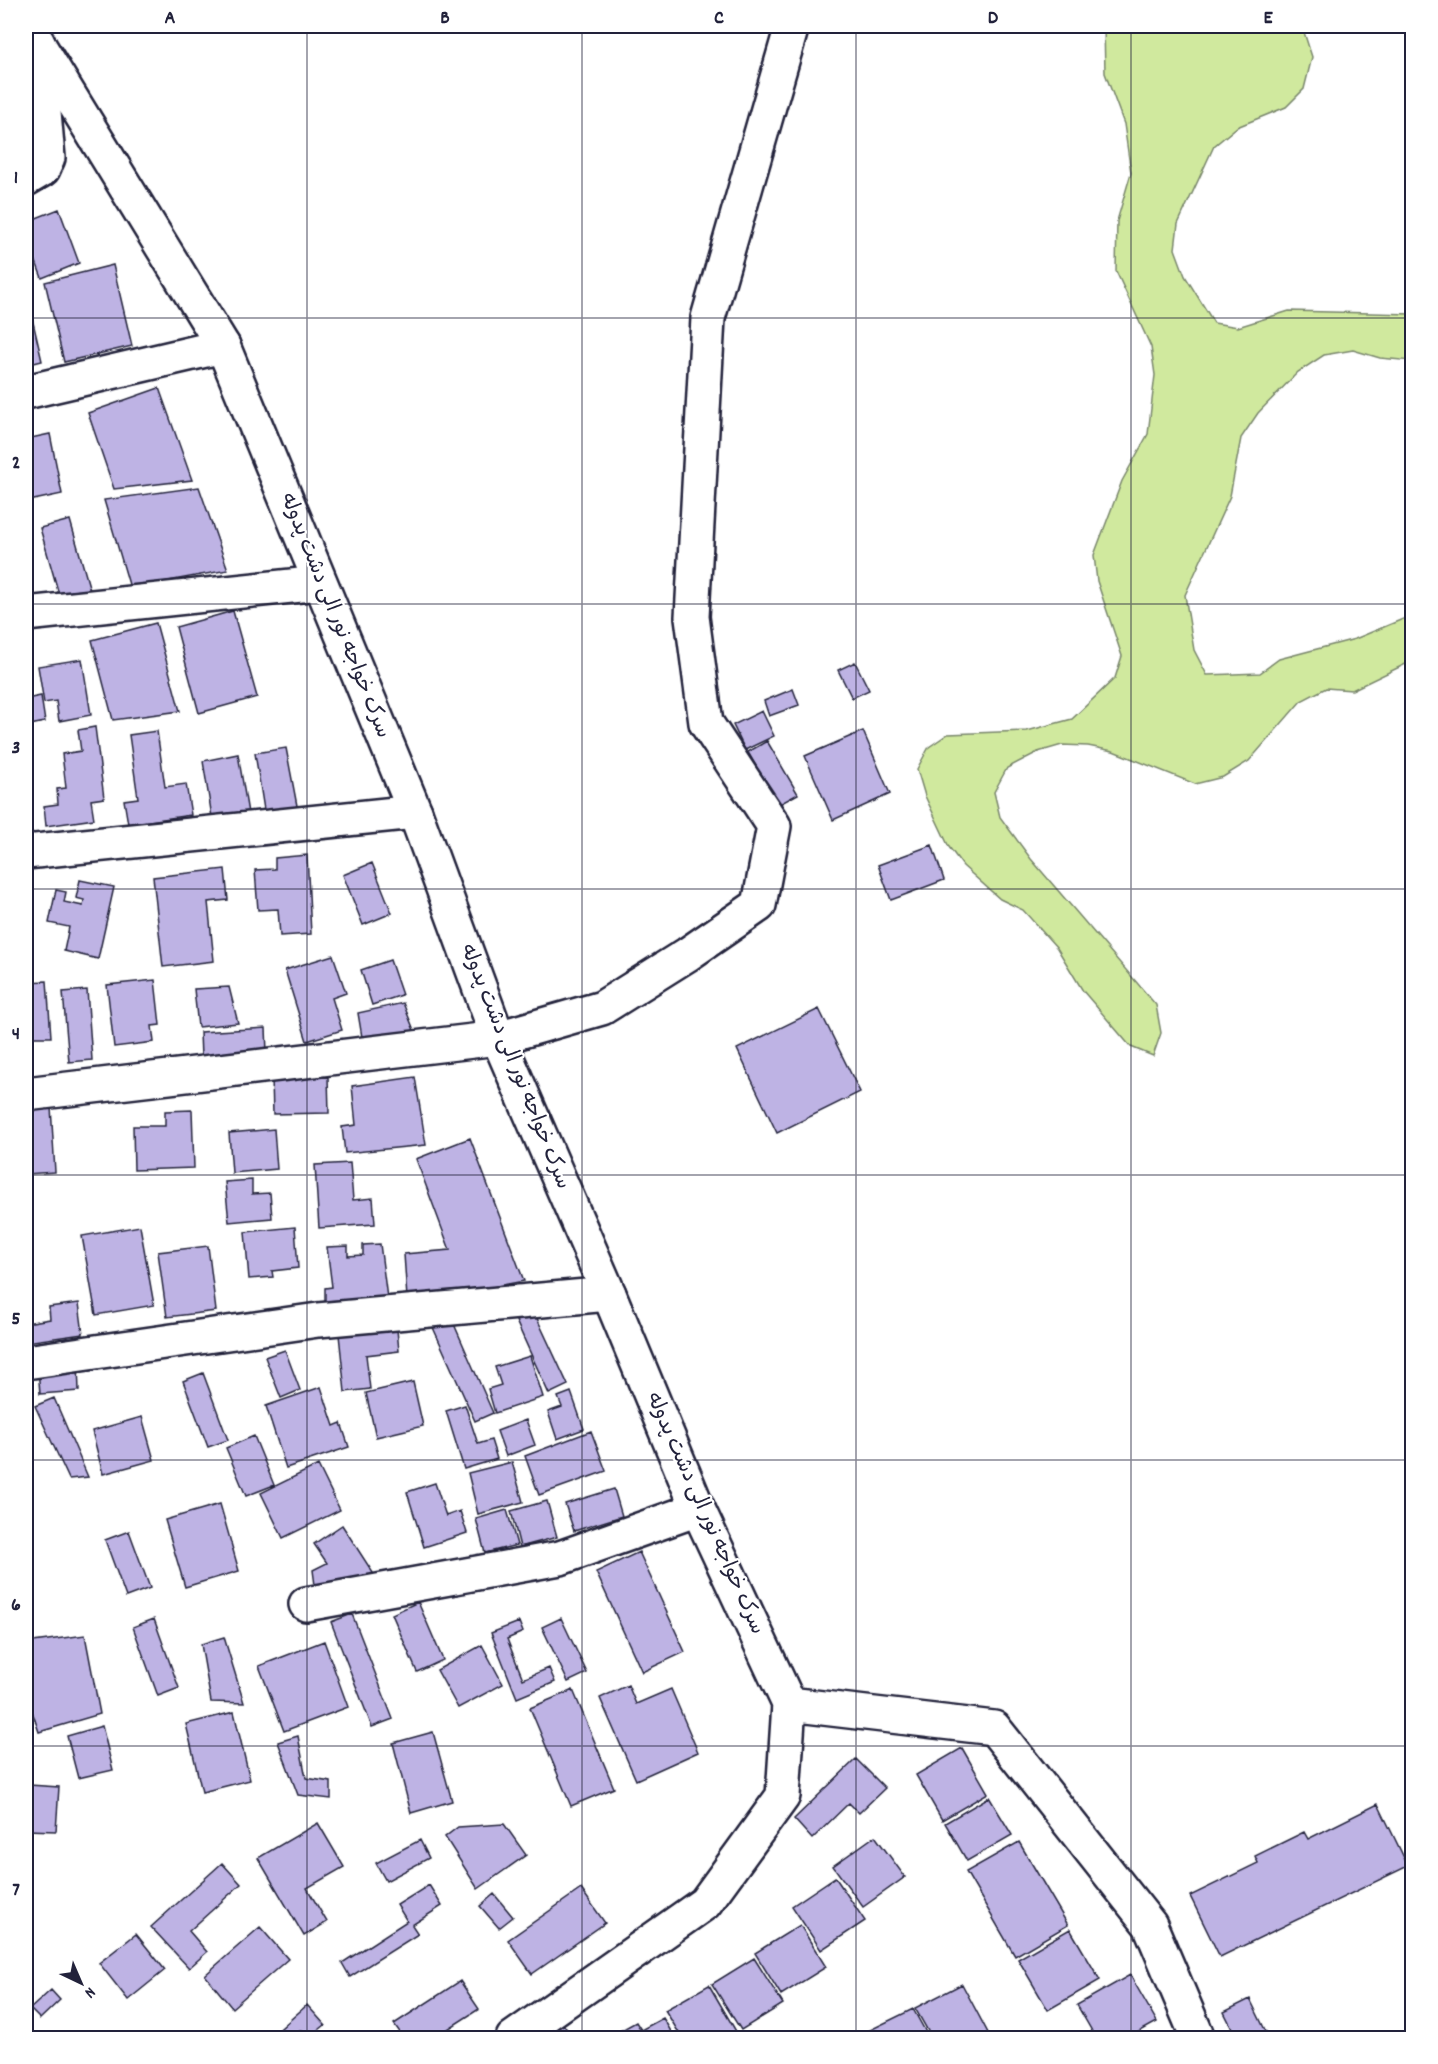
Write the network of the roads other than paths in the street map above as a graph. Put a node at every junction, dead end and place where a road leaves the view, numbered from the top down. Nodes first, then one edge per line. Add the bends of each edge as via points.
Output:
1 (792, 26) edge
2 (32, 34) edge
3 (26, 179) edge
4 (223, 346) junction
5 (26, 392) edge
6 (320, 583) junction
7 (26, 614) edge
8 (415, 812) junction
9 (26, 852) edge
10 (498, 1038) junction
11 (26, 1094) edge
12 (609, 1294) junction
13 (26, 1362) edge
14 (698, 1509) junction
15 (306, 1604) dead end
16 (789, 1704) junction
17 (513, 2038) edge
18 (1198, 2038) edge

1 - 10 street via 708,318 692,617 706,723 774,826 759,905 602,1008
2 - 3 street via 48,158 43,169
2 - 4 street, سرک خواجه نور الی دشت پدوله
4 - 5 street
4 - 6 street, سرک خواجه نور الی دشت پدوله
6 - 7 street
6 - 8 street, سرک خواجه نور الی دشت پدوله
8 - 9 street
8 - 10 street, سرک خواجه نور الی دشت پدوله
10 - 11 street
10 - 12 street, سرک خواجه نور الی دشت پدوله
12 - 13 street via 318,1320
12 - 14 street, سرک خواجه نور الی دشت پدوله
14 - 15 street via 560,1558
14 - 16 street, سرک خواجه نور الی دشت پدوله
16 - 17 street, سرک خواجه نور الی دشت پدوله via 783,1796 705,1903
16 - 18 street via 994,1728 1150,1925

